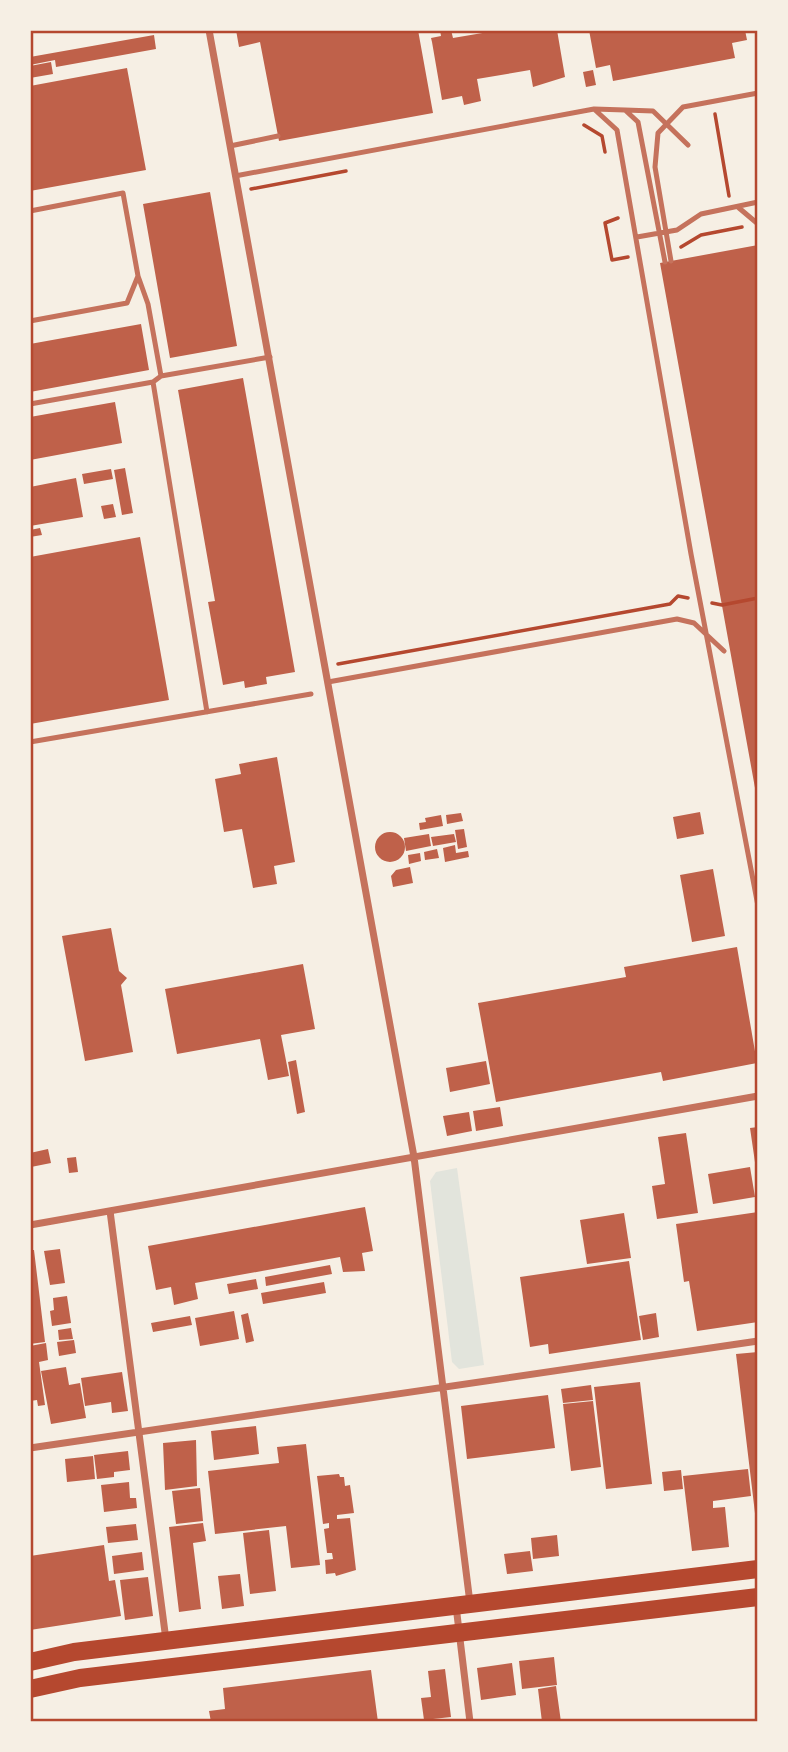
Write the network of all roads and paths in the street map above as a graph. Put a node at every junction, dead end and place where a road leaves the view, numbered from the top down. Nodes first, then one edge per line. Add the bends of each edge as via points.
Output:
1 (209, 30) edge
2 (758, 93) edge
3 (594, 109) junction
4 (625, 110) junction
5 (715, 113) dead end
6 (573, 127) dead end
7 (278, 136) dead end
8 (688, 145) dead end
9 (230, 146) junction
10 (607, 160) dead end
11 (359, 168) dead end
12 (235, 176) junction
13 (239, 192) junction
14 (758, 202) edge
15 (616, 208) dead end
16 (739, 208) junction
17 (732, 209) junction
18 (30, 211) edge
19 (758, 224) edge
20 (747, 226) dead end
21 (736, 229) junction
22 (637, 237) junction
23 (672, 249) dead end
24 (640, 255) junction
25 (138, 276) junction
26 (30, 321) edge
27 (270, 357) junction
28 (161, 376) junction
29 (153, 382) junction
30 (30, 404) edge
31 (706, 631) junction
32 (724, 651) dead end
33 (328, 682) junction
34 (311, 694) dead end
35 (207, 712) junction
36 (30, 742) edge
37 (758, 906) edge
38 (758, 1096) edge
39 (414, 1157) junction
40 (110, 1211) junction
41 (30, 1225) edge
42 (758, 1341) edge
43 (443, 1387) junction
44 (139, 1432) junction
45 (30, 1448) edge
46 (758, 1569) edge
47 (758, 1597) edge
48 (463, 1605) junction
49 (460, 1633) junction
50 (166, 1640) junction
51 (30, 1662) edge
52 (30, 1689) edge
53 (470, 1722) edge

1 - 9 street
2 - 4 lane via 684,107 658,133 654,167 668,261 643,138 638,122
3 - 4 lane
3 - 12 lane
3 - 22 lane via 617,130
4 - 8 lane via 653,111
5 - 17 path
6 - 10 path via 586,125 602,136
7 - 9 lane
9 - 12 street
11 - 13 path
12 - 13 street
13 - 27 street
14 - 16 lane
15 - 24 path via 618,220 605,223 612,260
16 - 17 lane
16 - 19 lane
17 - 21 path
17 - 22 lane via 701,214 677,230
18 - 25 lane via 123,193
20 - 21 path
21 - 23 path via 701,235
22 - 24 lane
24 - 31 lane
25 - 26 lane via 127,303
25 - 28 lane via 149,304
27 - 28 lane
27 - 33 street
28 - 29 lane
29 - 30 lane
29 - 35 lane
31 - 32 lane
31 - 33 lane via 677,619
31 - 37 lane
33 - 39 street
34 - 35 lane
35 - 36 lane
38 - 39 street
39 - 40 street
39 - 43 street
40 - 41 street
40 - 44 street
42 - 43 street
43 - 44 street
43 - 48 street
44 - 45 street
44 - 50 street
46 - 48 main road
47 - 49 main road
48 - 49 street
48 - 50 main road
49 - 52 main road via 80,1678
49 - 53 street
50 - 51 main road

